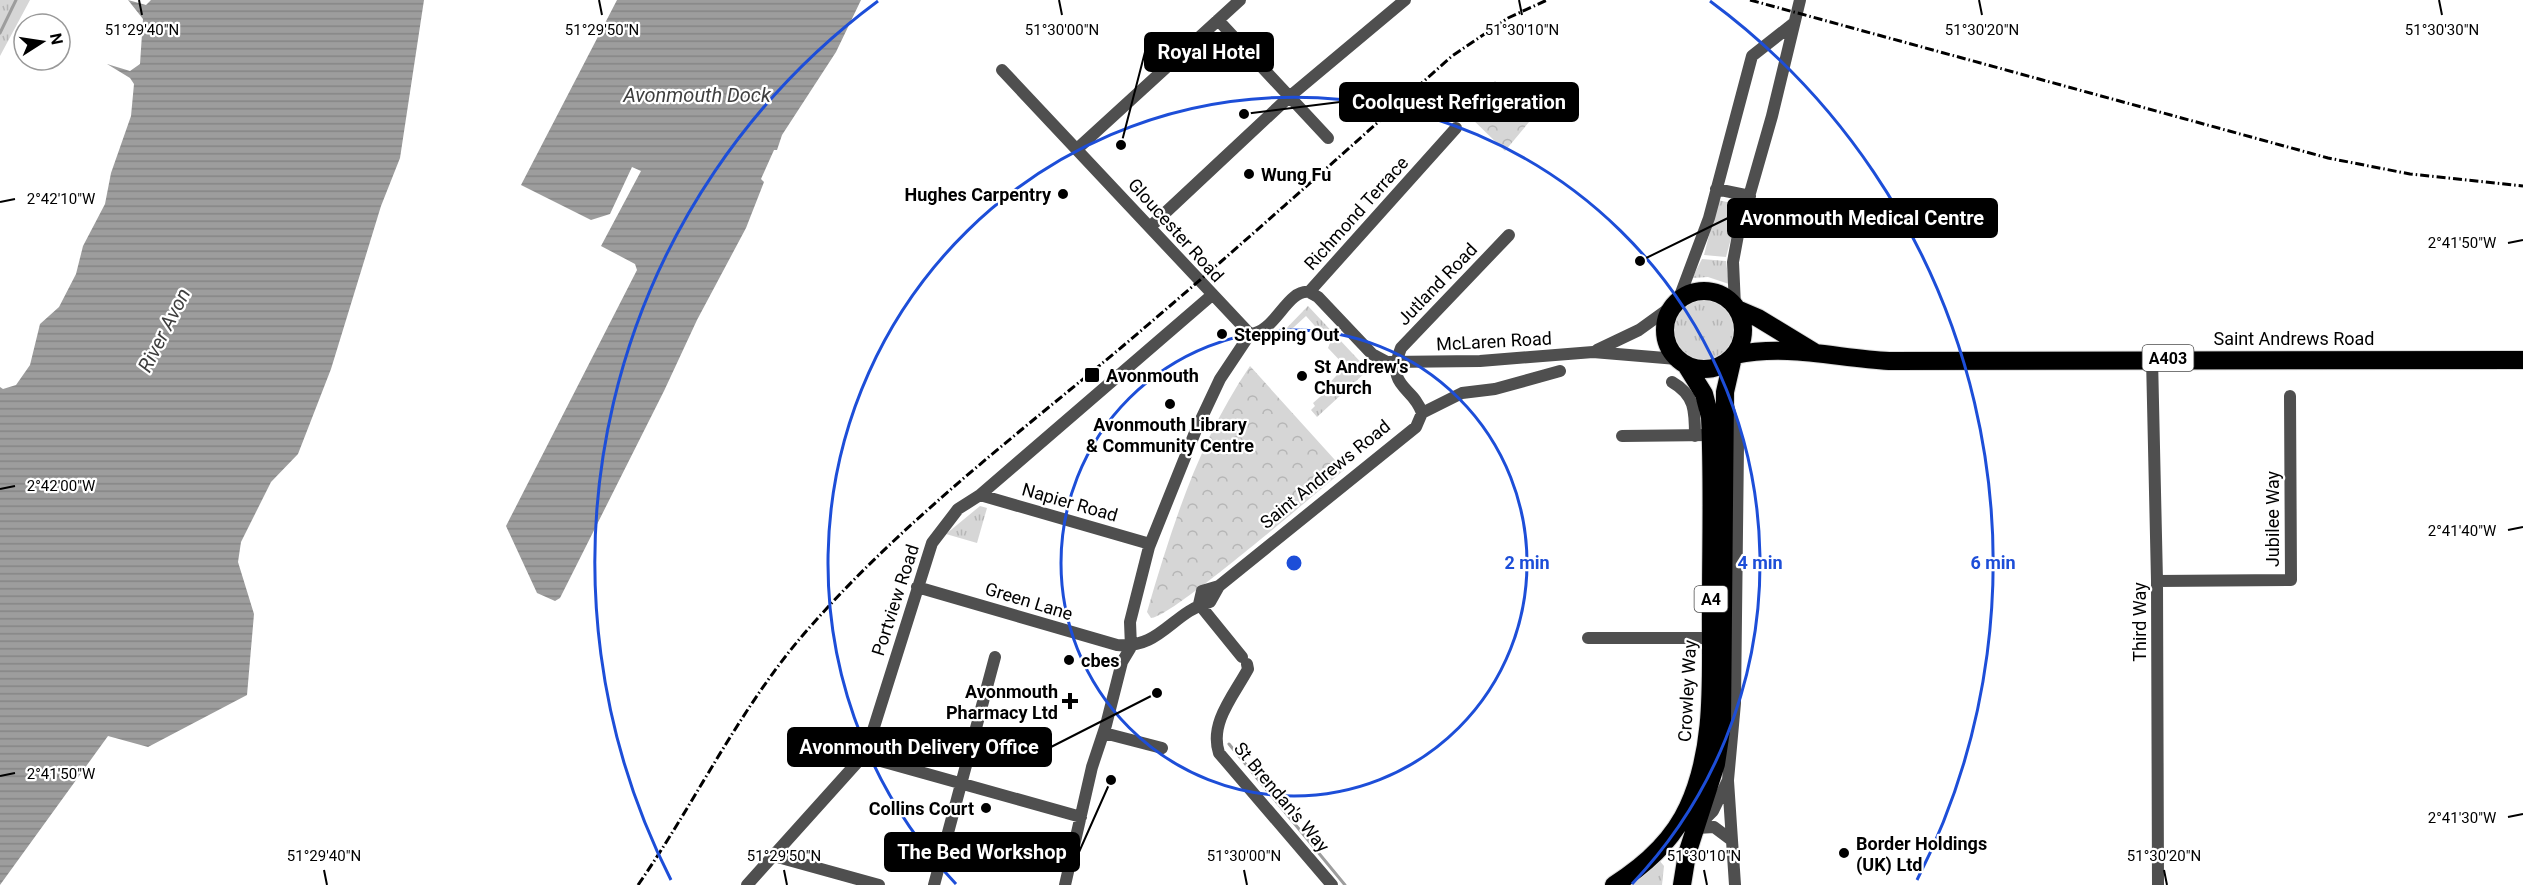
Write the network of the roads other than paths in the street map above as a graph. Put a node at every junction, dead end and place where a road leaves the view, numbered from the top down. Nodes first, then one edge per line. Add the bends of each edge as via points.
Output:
1 (1240, 0) edge
2 (1405, 0) edge
3 (1800, 0) edge
4 (1218, 20) junction
5 (1794, 24) junction
6 (1766, 44) junction
7 (1786, 58) junction
8 (1002, 70) dead end
9 (1289, 98) junction
10 (1456, 128) dead end
11 (1328, 138) dead end
12 (1077, 149) junction
13 (1716, 189) junction
14 (1750, 196) junction
15 (1150, 227) junction
16 (1509, 235) dead end
17 (1309, 292) junction
18 (1212, 295) junction
19 (1676, 302) junction
20 (1736, 308) junction
21 (1250, 334) junction
22 (1593, 352) junction
23 (1814, 352) junction
24 (1734, 356) junction
25 (2152, 358) junction
26 (2523, 360) edge
27 (1395, 362) junction
28 (1681, 362) junction
29 (1560, 370) dead end
30 (1672, 382) dead end
31 (1725, 392) junction
32 (2290, 396) dead end
33 (1422, 413) junction
34 (1703, 435) junction
35 (1622, 436) dead end
36 (980, 495) junction
37 (1150, 544) junction
38 (2157, 581) junction
39 (917, 586) junction
40 (1199, 604) junction
41 (1588, 638) dead end
42 (1711, 638) junction
43 (1131, 646) junction
44 (995, 657) dead end
45 (1104, 733) junction
46 (1162, 748) dead end
47 (862, 756) junction
48 (1728, 780) junction
49 (960, 784) junction
50 (1081, 817) junction
51 (1697, 828) junction
52 (1730, 839) junction
53 (774, 856) junction
54 (747, 885) edge
55 (879, 885) edge
56 (934, 885) edge
57 (1065, 885) edge
58 (1332, 885) edge
59 (1614, 885) edge
60 (1682, 885) edge
61 (1735, 885) edge
62 (2158, 885) edge

1 - 4 street
2 - 9 street
3 - 5 street
4 - 9 street
4 - 12 street
5 - 6 street
5 - 7 street
6 - 7 street
6 - 13 street via 1750,62
7 - 14 street
8 - 12 street, Gloucester Road
9 - 11 street
9 - 15 street
10 - 17 street, Richmond Terrace
12 - 15 street, Gloucester Road
13 - 14 street
13 - 19 street via 1700,245
14 - 20 street via 1733,262
15 - 18 street, Gloucester Road
16 - 27 street, Jutland Road via 1401,348
17 - 21 street, Richmond Terrace via 1297,294 1264,330
17 - 27 street, McLaren Road via 1377,358
18 - 21 street, Gloucester Road
18 - 36 street, Portview Road
19 - 20 highway via 1695,292 1708,291 1726,297
19 - 22 street, McLaren Road via 1639,330
19 - 28 highway via 1668,315 1665,335 1669,348
20 - 23 highway, Saint Andrews Road / A403
20 - 24 highway via 1743,329
21 - 37 street via 1220,380 1196,430
22 - 27 street, McLaren Road via 1480,361
22 - 28 street, McLaren Road
23 - 24 highway, Saint Andrews Road / A403 via 1757,350
23 - 25 highway, Saint Andrews Road / A403 via 1888,361
24 - 28 highway via 1710,369
24 - 31 highway, Crowley Way / A4
25 - 26 highway, Saint Andrews Road / A403
25 - 38 street, Third Way
27 - 33 street via 1399,383
28 - 34 highway, Crowley Way / A4 via 1707,399
29 - 33 street, Saint Andrews Road via 1495,389 1462,393
30 - 34 street via 1692,401
31 - 48 street via 1738,445 1735,703
31 - 51 highway, Crowley Way / A4 via 1722,724 1716,764
32 - 38 street, Jubilee Way via 2291,580
33 - 40 street, Saint Andrews Road via 1416,426 1219,586 1202,591
34 - 35 street
34 - 42 highway, Crowley Way / A4
36 - 37 street, Napier Road
36 - 39 street, Portview Road via 958,509 937,535
37 - 43 street via 1130,622
38 - 62 street, Third Way
39 - 43 street, Green Lane
39 - 47 street, Portview Road
40 - 43 street, Saint Andrews Road via 1153,640
40 - 58 street, St Brendan's Way via 1248,669 1216,732 1220,753
41 - 42 street
42 - 59 highway, Crowley Way / A4 via 1707,738 1688,808 1656,852
43 - 45 street via 1122,662
44 - 49 street
45 - 46 street
45 - 50 street via 1094,758
47 - 49 street
47 - 53 street, Portview Road
48 - 51 street via 1713,811
48 - 52 street
49 - 50 street
49 - 56 street
50 - 57 street
51 - 52 street via 1714,826
51 - 60 highway, Crowley Way / A4 via 1687,854
52 - 61 street
53 - 54 street, Portview Road
53 - 55 street

